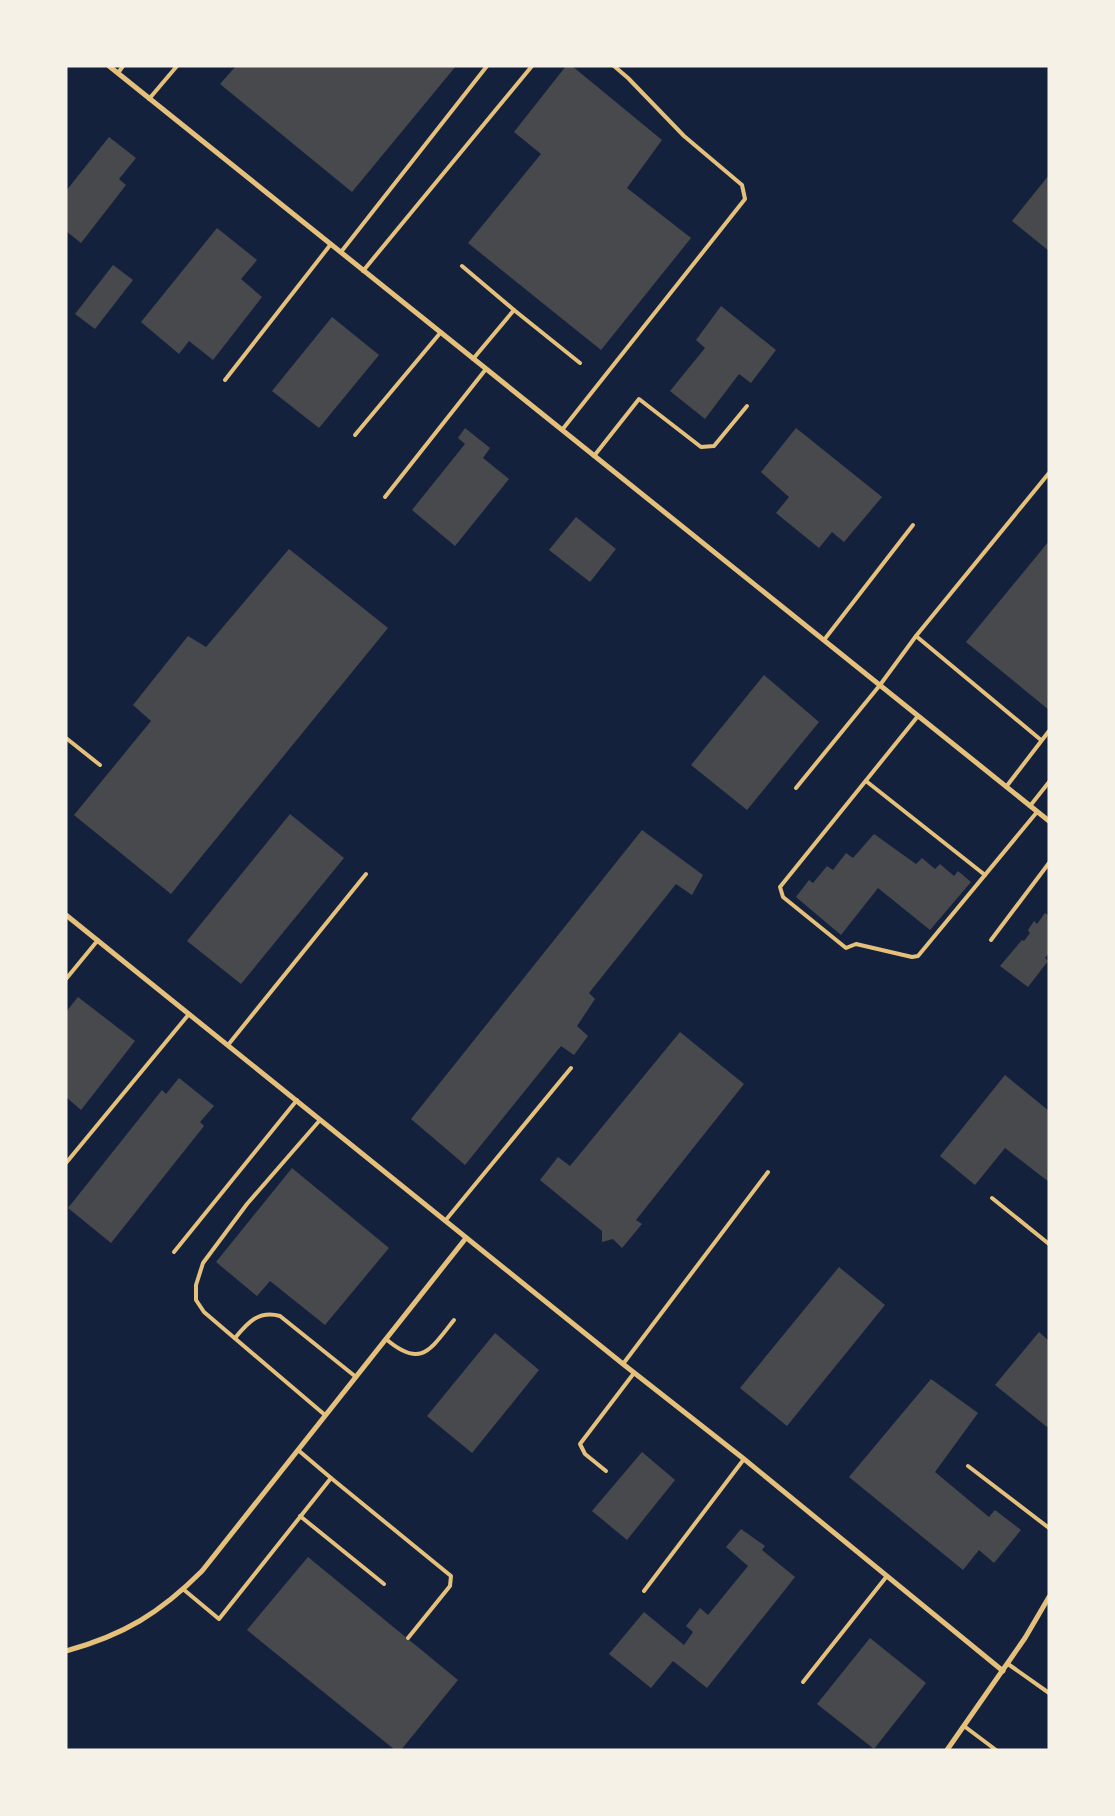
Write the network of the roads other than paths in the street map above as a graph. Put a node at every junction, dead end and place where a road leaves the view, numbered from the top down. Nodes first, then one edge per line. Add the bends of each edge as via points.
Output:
1 (109, 66) edge
2 (123, 66) edge
3 (177, 66) edge
4 (487, 66) edge
5 (532, 66) edge
6 (614, 66) edge
7 (118, 73) junction
8 (149, 99) junction
9 (331, 244) junction
10 (341, 252) junction
11 (462, 266) dead end
12 (363, 270) junction
13 (514, 310) junction
14 (440, 332) junction
15 (473, 359) junction
16 (580, 363) dead end
17 (486, 369) junction
18 (224, 380) dead end
19 (747, 406) dead end
20 (562, 430) junction
21 (355, 435) dead end
22 (594, 456) junction
23 (1049, 473) edge
24 (385, 497) dead end
25 (913, 525) dead end
26 (916, 636) junction
27 (824, 640) junction
28 (880, 686) junction
29 (918, 716) junction
30 (1049, 731) edge
31 (66, 738) edge
32 (1041, 740) junction
33 (100, 765) dead end
34 (866, 781) junction
35 (1049, 782) edge
36 (1006, 787) junction
37 (796, 788) dead end
38 (1030, 806) junction
39 (1037, 812) junction
40 (1049, 821) edge
41 (1049, 863) edge
42 (366, 874) dead end
43 (985, 875) junction
44 (66, 915) edge
45 (98, 940) junction
46 (991, 940) dead end
47 (66, 980) edge
48 (189, 1014) junction
49 (228, 1045) junction
50 (571, 1068) dead end
51 (297, 1100) junction
52 (320, 1120) junction
53 (66, 1163) edge
54 (768, 1172) dead end
55 (992, 1198) dead end
56 (446, 1221) junction
57 (466, 1238) junction
58 (1049, 1244) edge
59 (174, 1252) dead end
60 (454, 1320) dead end
61 (235, 1338) junction
62 (386, 1339) junction
63 (623, 1364) junction
64 (634, 1373) junction
65 (356, 1377) junction
66 (326, 1415) junction
67 (298, 1450) junction
68 (744, 1459) junction
69 (968, 1466) dead end
70 (606, 1471) dead end
71 (331, 1478) junction
72 (300, 1516) junction
73 (1049, 1528) edge
74 (887, 1576) junction
75 (384, 1584) dead end
76 (183, 1589) junction
77 (644, 1591) dead end
78 (1049, 1597) edge
79 (408, 1638) dead end
80 (66, 1651) edge
81 (1008, 1664) junction
82 (1003, 1671) junction
83 (803, 1682) dead end
84 (1049, 1693) edge
85 (964, 1726) junction
86 (947, 1750) edge
87 (996, 1750) edge

1 - 7 street
2 - 7 lane
3 - 8 lane
4 - 10 lane
5 - 12 lane
6 - 20 lane via 684,136 742,185 745,199
7 - 8 street
8 - 9 street
9 - 10 street
9 - 18 lane
10 - 12 street
11 - 13 lane
12 - 14 street
13 - 15 lane
13 - 16 lane
14 - 15 street
14 - 21 lane
15 - 17 street
17 - 20 street
17 - 24 lane
19 - 22 lane via 714,446 702,448 639,399
20 - 22 street
22 - 27 street
23 - 26 lane
25 - 27 lane
26 - 28 lane
26 - 32 lane
27 - 28 street
28 - 29 street
28 - 37 lane
29 - 34 lane
29 - 36 street
30 - 32 lane
31 - 33 lane
32 - 36 lane
34 - 43 lane
34 - 43 lane via 780,887 783,897 846,948 856,944 918,956
35 - 38 lane
36 - 38 street
38 - 39 street
39 - 40 street
39 - 43 lane
41 - 46 lane
42 - 49 lane
44 - 45 street
45 - 47 lane
45 - 48 street
48 - 49 street
48 - 53 lane
49 - 51 street
50 - 56 lane
51 - 52 street
51 - 59 lane
52 - 56 street
52 - 61 lane via 247,1204 203,1263 196,1285 196,1300 204,1312
54 - 63 lane
55 - 58 lane
56 - 57 street
57 - 62 street
57 - 63 street
60 - 62 lane via 435,1343 418,1354 399,1351
61 - 65 lane via 257,1317 269,1313 280,1316
61 - 66 lane
62 - 65 street
63 - 64 street
64 - 68 street
64 - 70 lane via 580,1444 585,1454
65 - 66 street
66 - 67 street
67 - 71 lane
67 - 76 street via 202,1571
68 - 74 street
68 - 77 lane
69 - 73 lane
71 - 72 lane
71 - 79 lane via 451,1576 450,1586
72 - 75 lane
72 - 76 lane via 219,1619
74 - 82 street
74 - 83 lane
76 - 80 street via 131,1627
78 - 81 street
81 - 82 street
81 - 84 lane
82 - 85 street
85 - 86 street
85 - 87 lane

